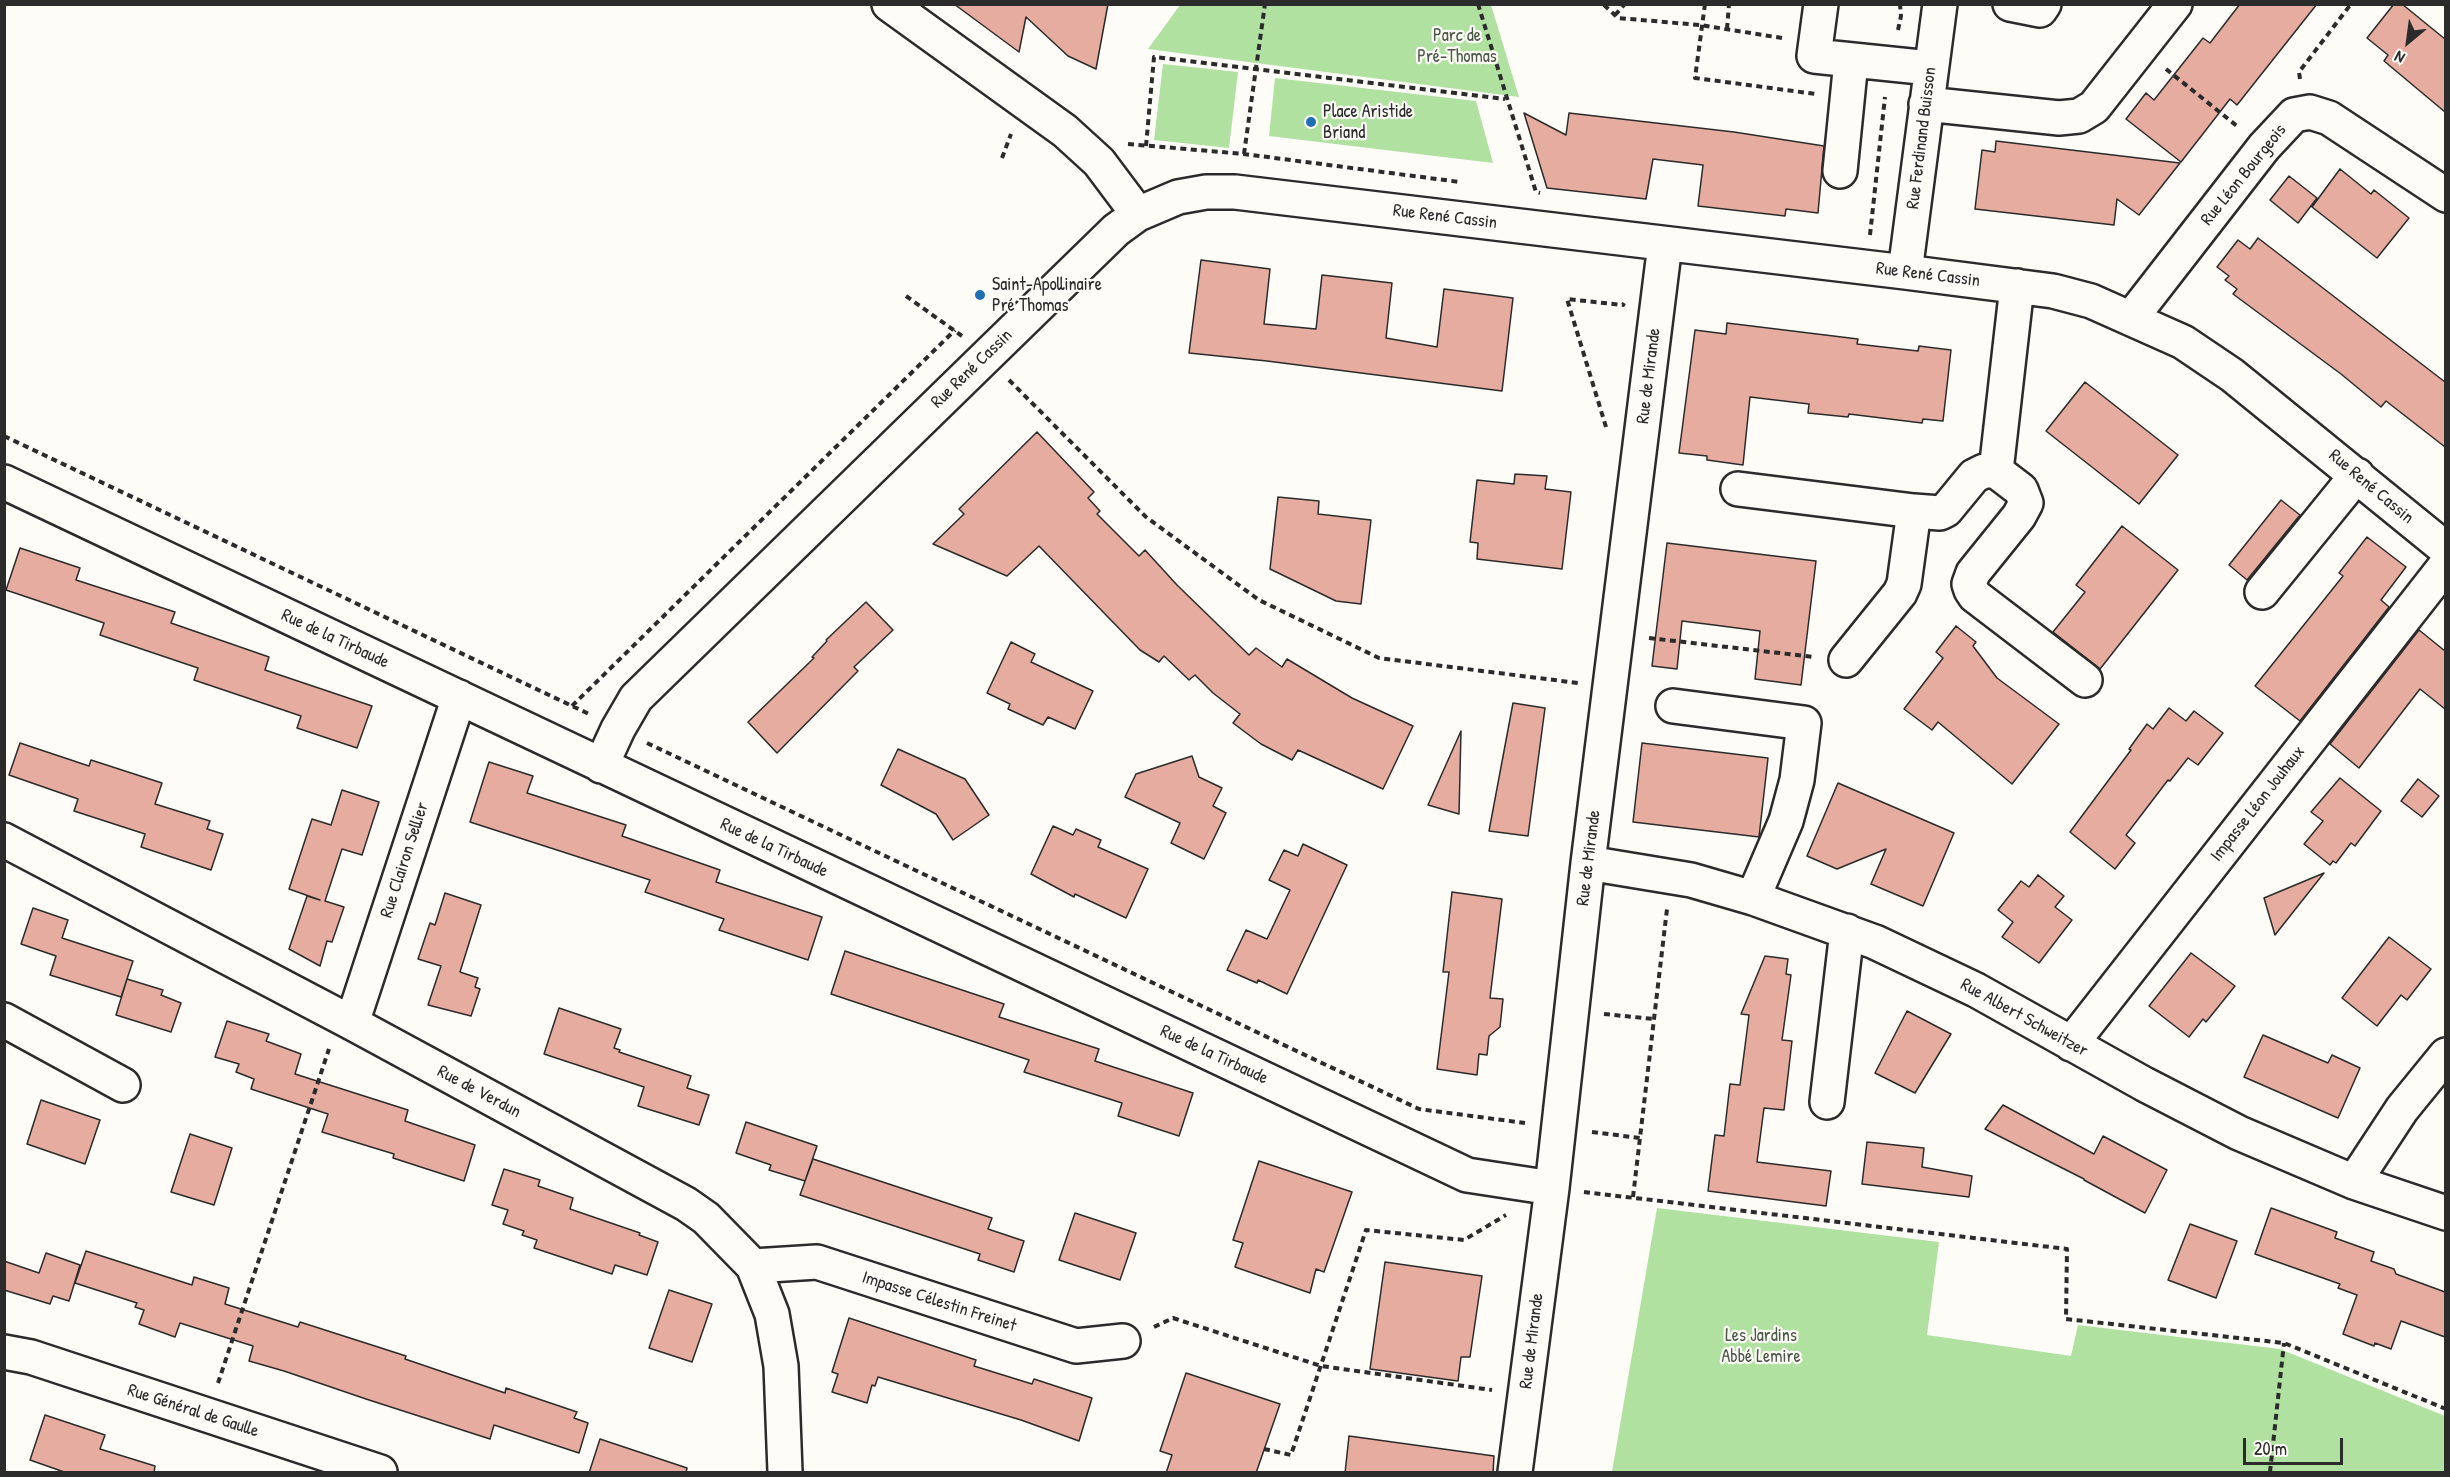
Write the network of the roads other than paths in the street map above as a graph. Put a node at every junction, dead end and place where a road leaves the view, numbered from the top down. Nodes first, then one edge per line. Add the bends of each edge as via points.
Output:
1 (889, 4) edge
2 (1821, 4) edge
3 (1940, 4) edge
4 (2010, 4) edge
5 (2044, 4) edge
6 (2175, 4) edge
7 (1833, 54) junction
8 (1930, 68) junction
9 (1926, 104) junction
10 (1840, 171) dead end
11 (2445, 195) edge
12 (1138, 214) junction
13 (1665, 244) junction
14 (1905, 272) junction
15 (2017, 286) junction
16 (2132, 318) junction
17 (1995, 471) junction
18 (2357, 475) junction
19 (4, 482) edge
20 (1738, 489) dead end
21 (1914, 511) junction
22 (2445, 549) edge
23 (2445, 564) edge
24 (2262, 592) dead end
25 (1846, 660) road end
26 (2085, 680) dead end
27 (459, 697) junction
28 (1673, 706) dead end
29 (601, 766) junction
30 (7, 849) edge
31 (1588, 862) junction
32 (1753, 898) junction
33 (1847, 931) junction
34 (4, 1020) edge
35 (352, 1023) junction
36 (2071, 1044) junction
37 (2445, 1055) edge
38 (123, 1085) dead end
39 (1827, 1102) dead end
40 (2354, 1182) junction
41 (1552, 1188) junction
42 (2445, 1213) edge
43 (753, 1266) junction
44 (1123, 1341) road end
45 (4, 1352) edge
46 (380, 1473) edge
47 (784, 1473) edge
48 (1515, 1473) edge

1 - 12 street via 1065,131 1099,162
2 - 7 street
3 - 8 street, Rue Ferdinand Buisson
4 - 5 street via 2040,10
6 - 9 street via 2094,107 2079,116 2060,118
7 - 8 street
7 - 10 street
8 - 9 street, Rue Ferdinand Buisson
9 - 14 street, Rue Ferdinand Buisson
11 - 16 street, Rue Léon Bourgeois via 2339,123 2302,112 2287,121 2264,147
12 - 13 street, Rue René Cassin via 1178,197 1235,192
12 - 29 street, Rue René Cassin via 1116,230 985,356 636,698
13 - 14 street, Rue René Cassin
13 - 31 street, Rue de Mirande
14 - 15 street, Rue René Cassin
15 - 16 street, Rue René Cassin via 2091,300
15 - 17 street
16 - 18 street, Rue René Cassin via 2183,342 2232,375
17 - 21 street via 1974,476 1946,510
17 - 26 street via 2021,490 2026,503 1973,573 1971,590
18 - 22 street, Rue René Cassin
18 - 24 street
19 - 27 street, Rue de la Tirbaude
20 - 21 street
21 - 25 street via 1900,594
23 - 36 street, Impasse Léon Jouhaux
27 - 29 street, Rue de la Tirbaude
27 - 35 street, Rue Clairon Sellier
28 - 32 street via 1804,723 1797,780 1786,821
29 - 41 street, Rue de la Tirbaude via 1467,1174
30 - 35 street, Rue de Verdun
31 - 32 street, Rue Albert Schweitzer via 1671,877
31 - 41 street, Rue de Mirande
32 - 33 street, Rue Albert Schweitzer
33 - 36 street, Rue Albert Schweitzer via 1976,990
33 - 39 street
34 - 38 street
35 - 43 street, Rue de Verdun via 686,1204 723,1234
36 - 40 street, Rue Albert Schweitzer via 2239,1133
37 - 40 street via 2402,1109
40 - 42 street, Rue Albert Schweitzer
41 - 48 street, Rue de Mirande
43 - 44 street, Impasse Célestin Freinet via 817,1262 1076,1346
43 - 47 street, Rue de Verdun via 778,1339
45 - 46 street, Rue Général de Gaulle

